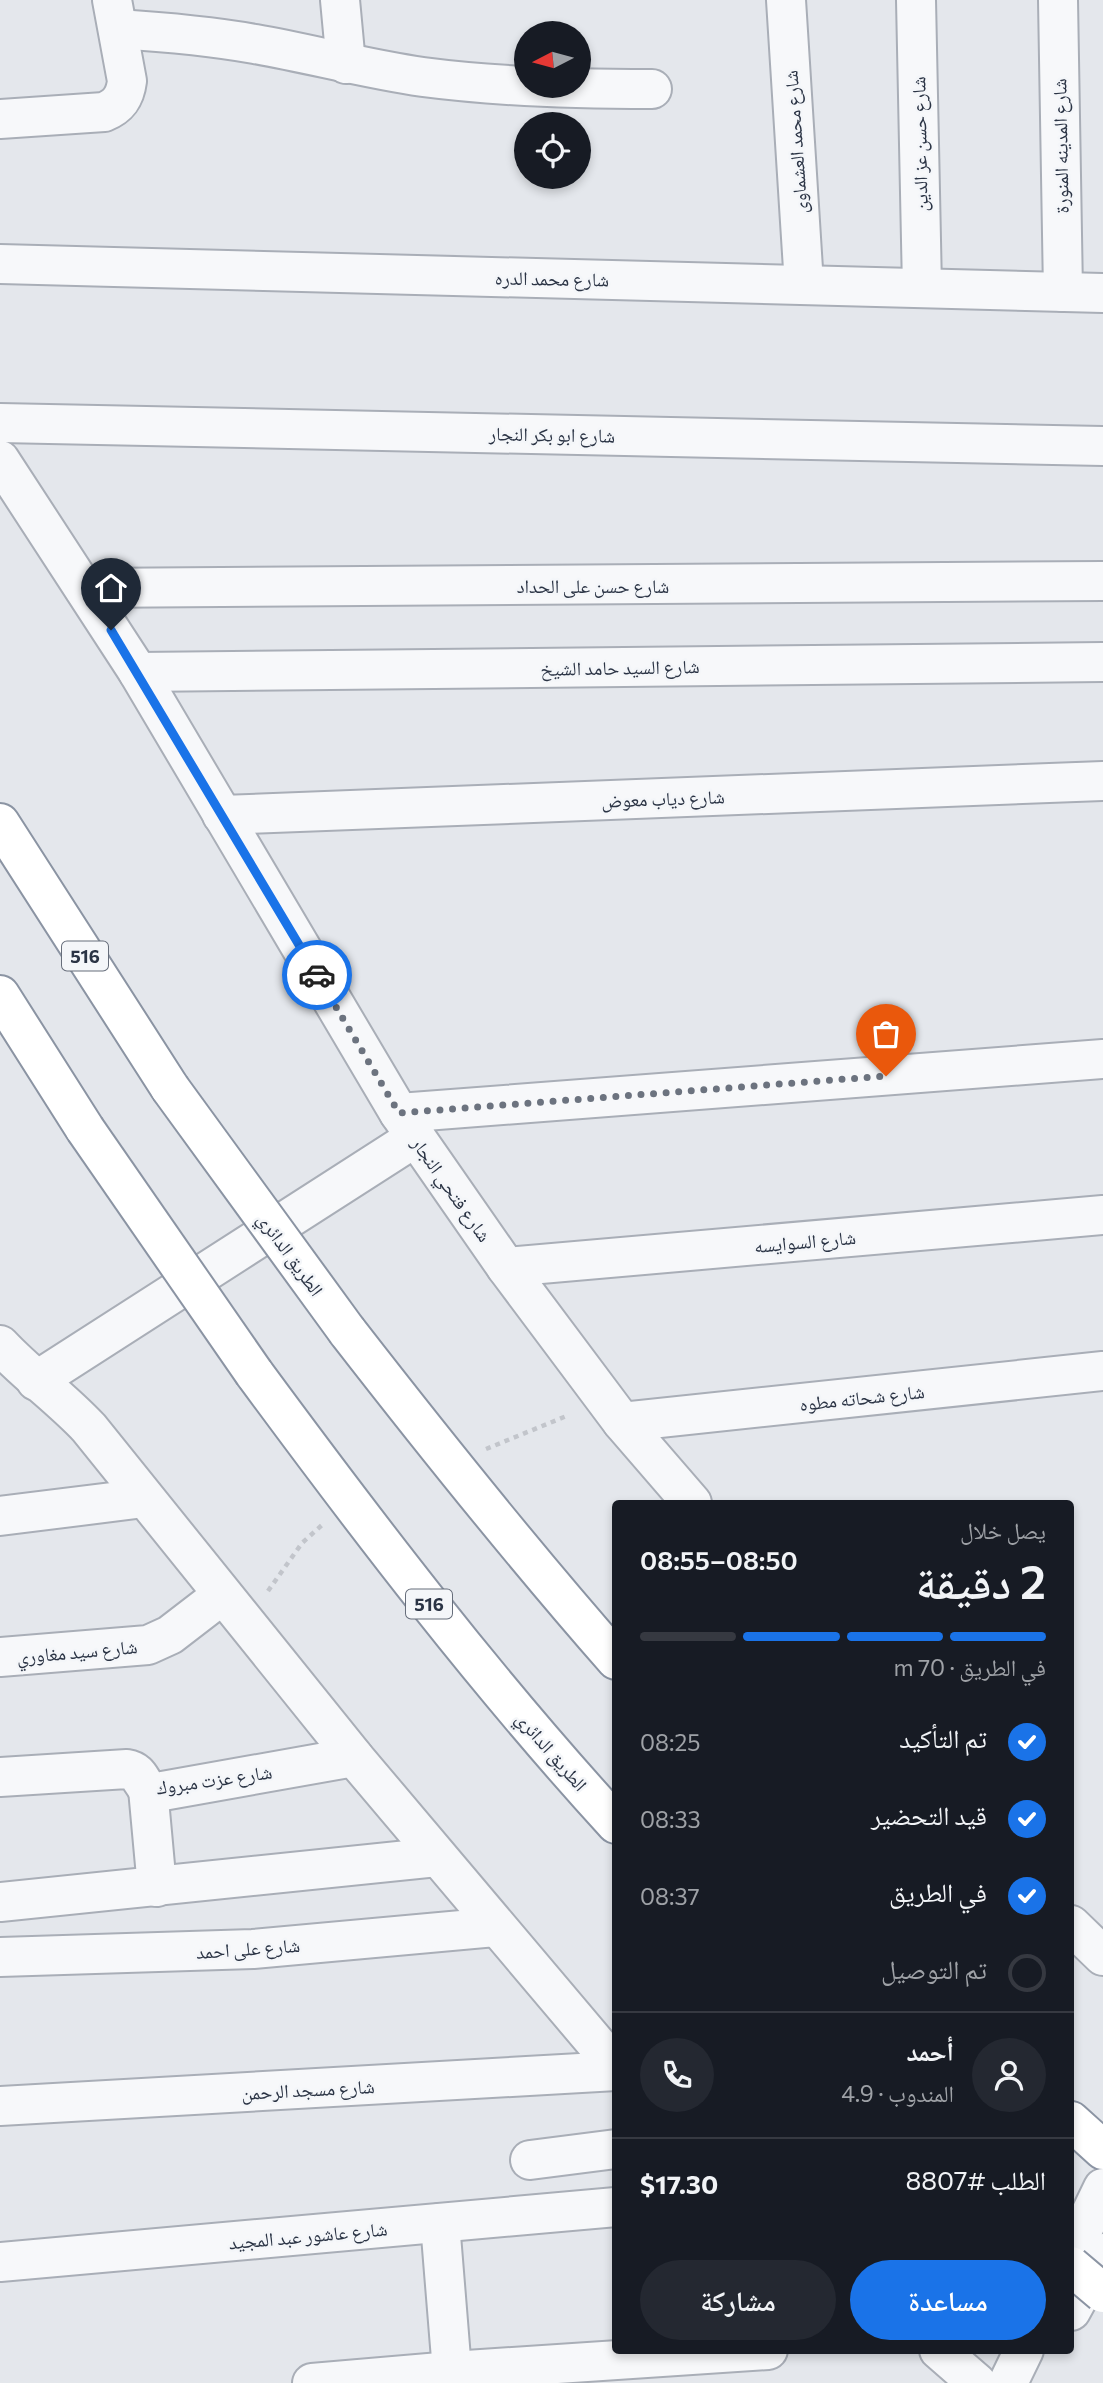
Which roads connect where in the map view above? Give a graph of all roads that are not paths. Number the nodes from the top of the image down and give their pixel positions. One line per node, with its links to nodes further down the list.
1 (340, 0): 6 (street)
2 (786, 0): 10 (street, شارع محمد العشماوى)
3 (916, 0): 11 (street, شارع حسن عز الدين)
4 (1058, 0): 12 (street, شارع المدينه المنورة)
5 (115, 14): 6 (street); 8 (street)
6 (346, 64): 7 (street)
7 (652, 89)
8 (0, 119)
9 (0, 264): 10 (street, شارع محمد الدره)
10 (804, 285): 11 (street, شارع محمد الدره)
11 (922, 288): 12 (street, شارع محمد الدره)
12 (1063, 292): 13 (street, شارع محمد الدره)
13 (1103, 293)
14 (0, 424): 15 (street, شارع ابو بكر النجار)
15 (1103, 446)
16 (0, 460): 18 (street, شارع فتحي النجار)
17 (1103, 581): 18 (street, شارع حسن على الحداد)
18 (84, 588): 20 (street, شارع فتحي النجار)
19 (1103, 662): 20 (street, شارع السيد حامد الشيخ)
20 (138, 672): 22 (street, شارع فتحي النجار)
21 (1103, 781): 22 (street, شارع دياب معوض)
22 (222, 816): 26 (street, شارع فتحي النجار)
23 (0, 823): 36 (highway, الطريق الدائري / 516, bridge)
24 (0, 995): 41 (highway, الطريق الدائري / 516, bridge)
25 (1103, 1059): 26 (street)
26 (407, 1125): 28 (street, شارع فتحي النجار); 29 (street)
27 (1103, 1216): 28 (street, شارع السوايسه)
28 (506, 1267): 31 (street, شارع فتحي النجار)
29 (14, 1368): 32 (street)
30 (1103, 1371): 31 (street, شارع شحاته مطوه)
31 (622, 1422): 33 (street, شارع فتحي النجار)
32 (144, 1498): 34 (street); 35 (street)
33 (689, 1500)
34 (0, 1516)
35 (222, 1595): 37 (street, شارع سيد مغاوري); 38 (street)
36 (612, 1655)
37 (0, 1657)
38 (354, 1757): 40 (street, شارع عزت مبروك); 42 (street)
39 (0, 1777): 40 (street, شارع عزت مبروك)
40 (148, 1789): 43 (street)
41 (612, 1819)
42 (437, 1857): 43 (street); 45 (street)
43 (157, 1887): 44 (street)
44 (0, 1902)
45 (495, 1927): 48 (street, شارع على احمد); 49 (street)
46 (1074, 1928): 47 (street)
47 (1103, 1955)
48 (0, 1957)
49 (612, 2064)
50 (612, 2069): 51 (street, شارع مسجد الرحمن)
51 (0, 2106)
52 (1074, 2124): 54 (highway)
53 (612, 2150): 55 (street)
54 (1103, 2150)
55 (530, 2160)
56 (1103, 2188): 59 (street)
57 (612, 2207): 58 (street, شارع عاشور عبد المجيد)
58 (440, 2223): 61 (street, شارع عاشور عبد المجيد); 69 (street)
59 (1074, 2248)
60 (1103, 2253): 64 (street)
61 (0, 2262)
62 (1074, 2269): 63 (highway, bridge)
63 (1103, 2293)
64 (1074, 2306)
65 (708, 2354): 69 (street)
66 (943, 2354): 71 (street)
67 (1022, 2354): 72 (street)
68 (1048, 2354): 73 (street)
69 (452, 2371): 70 (street)
70 (312, 2383)
71 (976, 2383)
72 (1007, 2383)
73 (1034, 2383)

